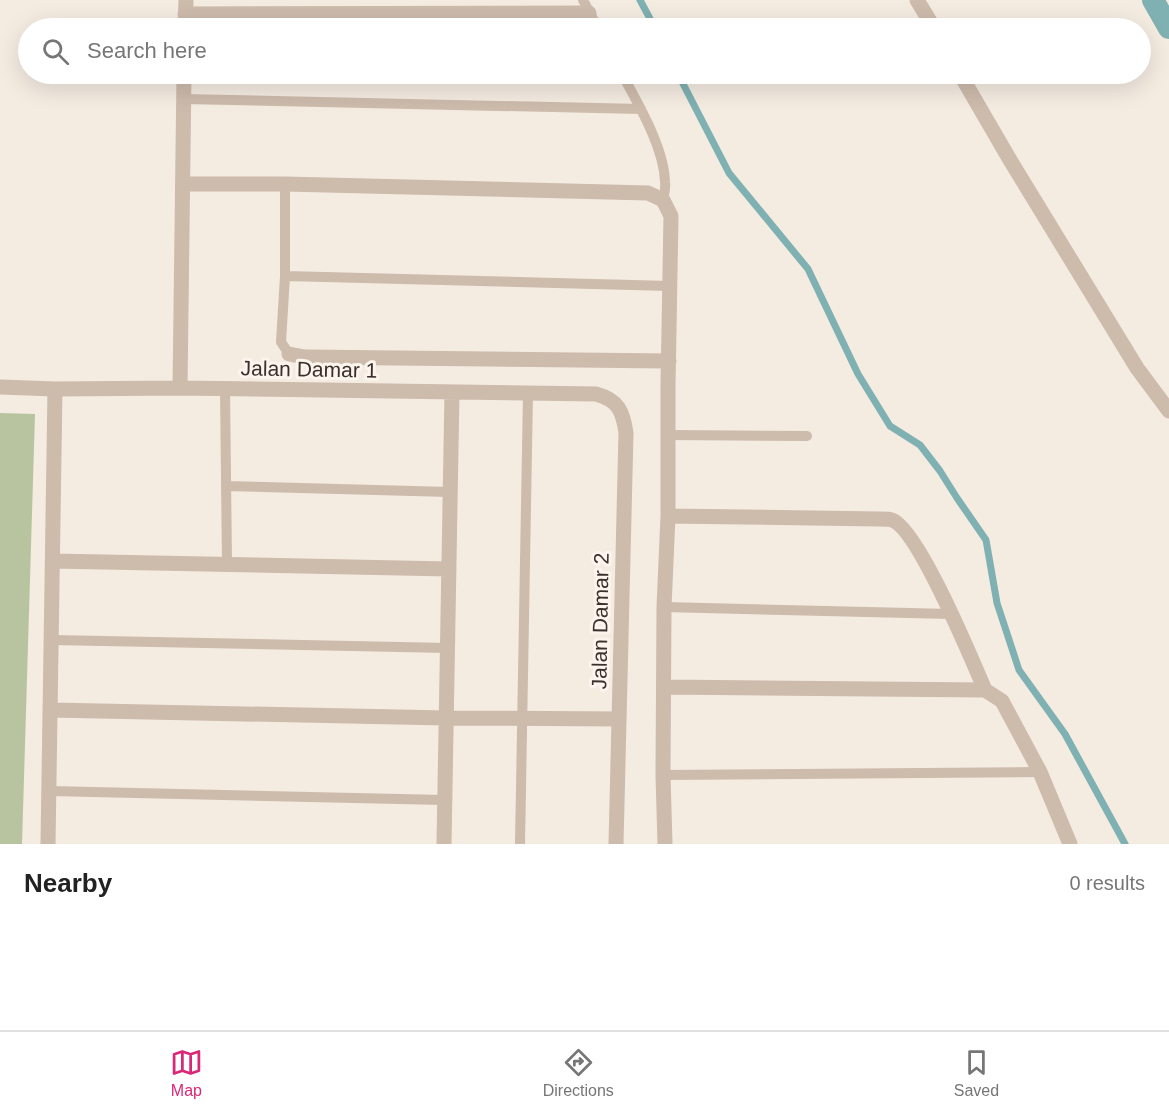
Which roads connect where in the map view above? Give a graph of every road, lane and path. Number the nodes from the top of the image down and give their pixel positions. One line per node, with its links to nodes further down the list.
1 (917, 0): 4 (street)
2 (586, 6): 3 (street)
3 (185, 14)
4 (928, 18)
5 (184, 84): 8 (street)
6 (627, 84): 9 (lane)
7 (966, 84): 24 (street)
8 (184, 99): 9 (lane); 10 (street)
9 (641, 109): 12 (lane)
10 (183, 184): 11 (street); 18 (street)
11 (285, 184): 12 (street); 13 (lane)
12 (663, 200): 14 (street)
13 (285, 276): 14 (lane); 15 (lane)
14 (670, 286): 16 (street)
15 (289, 354): 16 (street)
16 (669, 361): 25 (street)
17 (0, 387): 19 (street, Jalan Damar 1)
18 (180, 388): 19 (street, Jalan Damar 1); 20 (street, Jalan Damar 1)
19 (56, 389): 30 (street)
20 (225, 389): 21 (street, Jalan Damar 1); 27 (lane)
21 (452, 392): 22 (street, Jalan Damar 1); 28 (street)
22 (528, 393): 23 (street, Jalan Damar 1); 41 (lane)
23 (615, 402): 42 (street, Jalan Damar 2)
24 (1169, 411)
25 (668, 435): 26 (lane); 29 (street)
26 (807, 436)
27 (226, 486): 28 (lane); 31 (lane)
28 (450, 492): 32 (street)
29 (668, 516): 33 (street); 34 (street)
30 (53, 561): 31 (street); 35 (street)
31 (227, 564): 32 (street)
32 (449, 569): 36 (street)
33 (664, 608): 34 (lane); 37 (street)
34 (951, 614): 38 (street)
35 (52, 640): 36 (lane); 39 (street)
36 (448, 648): 40 (street)
37 (664, 687): 38 (street); 44 (street)
38 (985, 690): 43 (street)
39 (51, 710): 40 (street); 45 (street)
40 (446, 718): 41 (street); 46 (street)
41 (522, 718): 42 (street); 49 (lane)
42 (619, 719): 50 (street, Jalan Damar 2)
43 (1040, 772): 44 (lane); 52 (street)
44 (663, 775): 51 (street)
45 (49, 791): 46 (lane); 47 (street)
46 (444, 800): 48 (street)
47 (48, 844)
48 (444, 844)
49 (520, 844)
50 (616, 844)
51 (665, 844)
52 (1070, 844)

